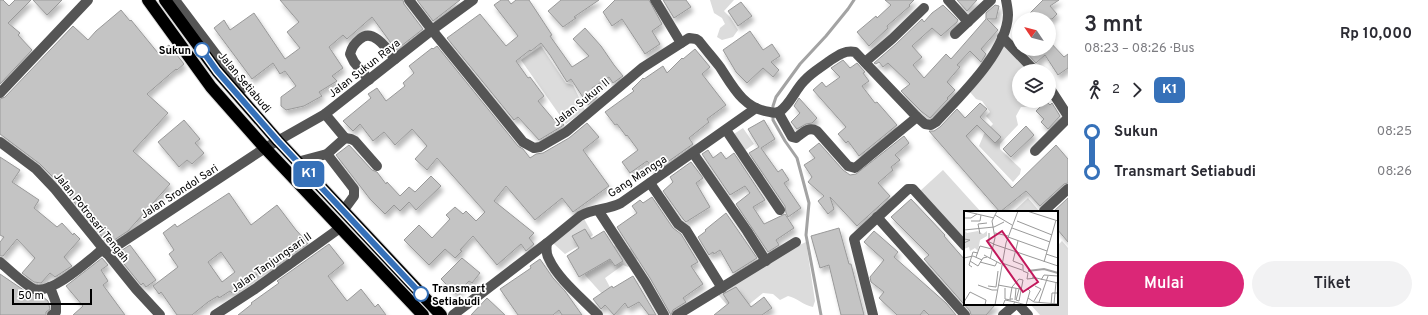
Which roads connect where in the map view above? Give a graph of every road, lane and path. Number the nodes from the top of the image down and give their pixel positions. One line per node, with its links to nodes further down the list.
1 (88, 0): 22 (street)
2 (148, 0): 32 (highway)
3 (165, 0): 30 (highway, Jalan Setiabudi)
4 (409, 0): 13 (street)
5 (473, 0): 13 (street, Jalan Sukun Raya)
6 (654, 0): 16 (street)
7 (948, 0): 12 (street)
8 (991, 0): 12 (street)
9 (1006, 0): 15 (street)
10 (179, 2): 21 (street)
11 (924, 8): 18 (street)
12 (968, 22): 14 (street)
13 (432, 30): 16 (street, Jalan Sukun II); 17 (street, Jalan Sukun Raya)
14 (955, 34)
15 (1002, 37): 19 (street); 26 (street)
16 (681, 43): 24 (street, Jalan Sukun II)
17 (395, 59): 20 (street, Jalan Sukun Raya); 20 (street)
18 (865, 62): 24 (street, Gang Mangga); 26 (street)
19 (1028, 64)
20 (368, 80): 25 (street, Jalan Sukun Raya)
21 (242, 89)
22 (0, 93)
23 (1056, 98): 27 (street)
24 (769, 111): 26 (street); 28 (street, Gang Mangga)
25 (325, 114): 29 (street); 30 (street, Jalan Sukun Raya)
26 (917, 117)
27 (1068, 117): 33 (street)
28 (726, 130): 34 (street, Gang Mangga); 41 (street)
29 (345, 138): 35 (street); 37 (street)
30 (278, 141): 32 (street, Jalan Sukun Raya); 36 (highway, Jalan Setiabudi)
31 (0, 142): 49 (street, Jalan Potrosari Tengah)
32 (265, 148): 45 (highway); 49 (street, Jalan Srondol Sari)
33 (1035, 151)
34 (693, 153): 38 (street, Gang Mangga); 50 (street)
35 (327, 154): 36 (street); 42 (street)
36 (297, 162): 42 (highway, Jalan Setiabudi)
37 (377, 166)
38 (650, 183): 40 (street, Gang Mangga); 53 (street)
39 (1068, 189): 43 (street)
40 (598, 210): 47 (street, Gang Mangga); 63 (street)
41 (780, 210)
42 (343, 211): 60 (highway, Jalan Setiabudi)
43 (1044, 211)
44 (877, 217): 48 (street); 65 (street); 66 (street)
45 (340, 228): 58 (street, Jalan Tanjungsari II); 59 (highway)
46 (796, 242): 50 (street)
47 (547, 243): 61 (street, Gang Mangga); 62 (street)
48 (964, 245)
49 (104, 251): 52 (street, Jalan Srondol Sari); 57 (street, Jalan Potrosari Tengah)
50 (766, 261): 53 (street)
51 (0, 262): 52 (street)
52 (50, 287): 56 (street)
53 (722, 288): 64 (street)
54 (1016, 305): 67 (street)
55 (1018, 305): 68 (street)
56 (52, 315)
57 (160, 315)
58 (215, 315)
59 (423, 315)
60 (441, 315)
61 (453, 315)
62 (598, 315)
63 (664, 315)
64 (677, 315)
65 (873, 315)
66 (965, 315)
67 (1003, 315)
68 (1028, 315)

